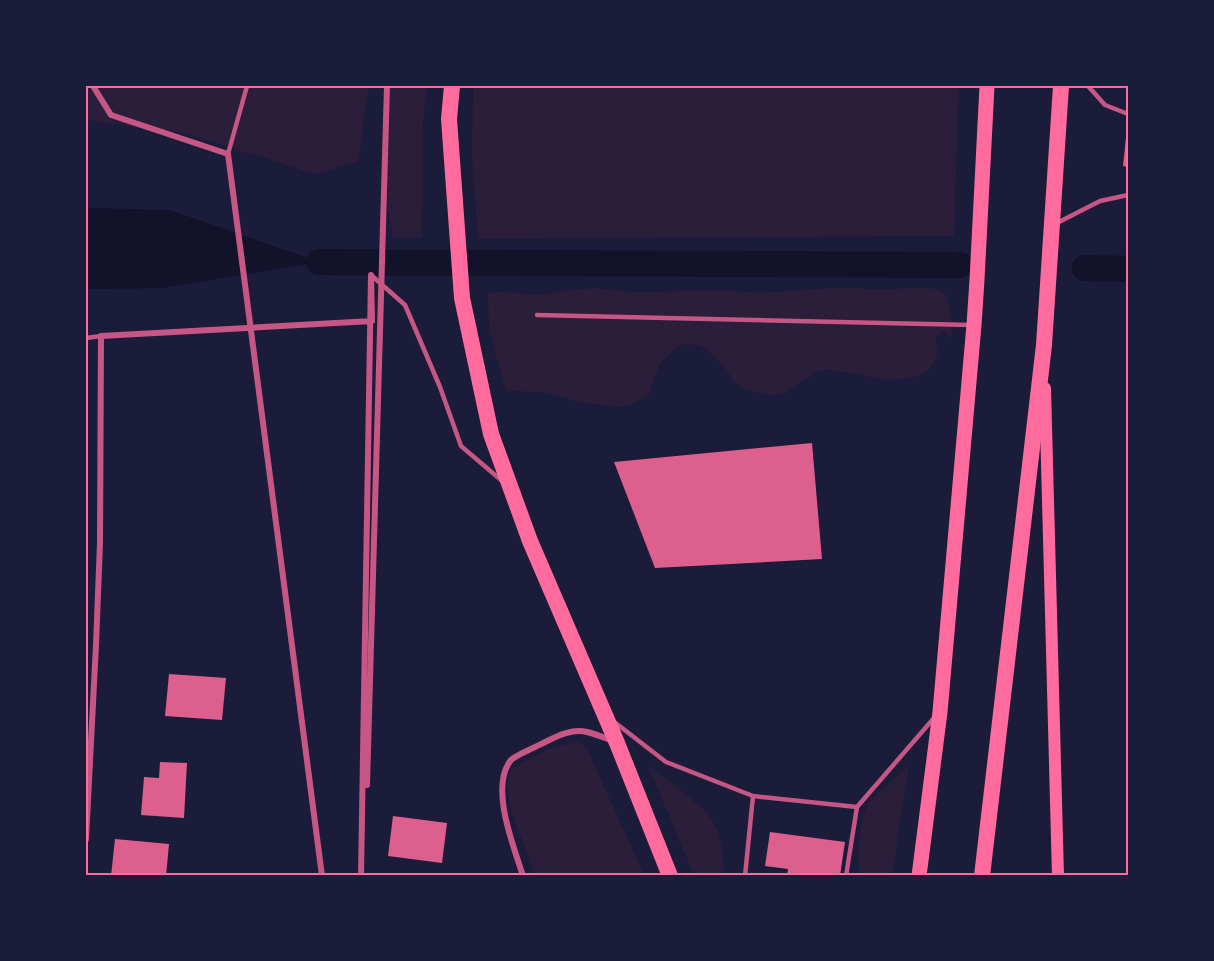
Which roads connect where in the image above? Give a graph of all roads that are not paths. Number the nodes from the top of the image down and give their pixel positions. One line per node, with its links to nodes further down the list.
1 (93, 86): 9 (street)
2 (247, 86): 9 (lane)
3 (387, 86): 26 (street)
4 (452, 86): 18 (highway)
5 (987, 86): 14 (main road)
6 (1060, 86): 11 (highway)
7 (1088, 86): 8 (lane)
8 (1128, 114)
9 (228, 154): 25 (street)
10 (1128, 195): 11 (lane)
11 (1052, 223): 17 (highway)
12 (371, 275): 15 (street); 18 (lane); 26 (street)
13 (537, 315): 14 (lane)
14 (974, 325): 19 (main road)
15 (101, 336): 16 (lane); 24 (street)
16 (86, 338)
17 (1044, 345): 32 (highway); 33 (main road)
18 (510, 487): 20 (highway)
19 (940, 712): 23 (lane); 31 (main road)
20 (604, 713): 21 (highway); 22 (lane)
21 (617, 743): 27 (street); 28 (highway)
22 (753, 796): 23 (lane); 29 (lane)
23 (857, 807): 30 (lane)
24 (86, 839)
25 (322, 876)
26 (363, 876)
27 (523, 876)
28 (670, 876)
29 (745, 876)
30 (846, 876)
31 (919, 876)
32 (982, 876)
33 (1058, 876)

